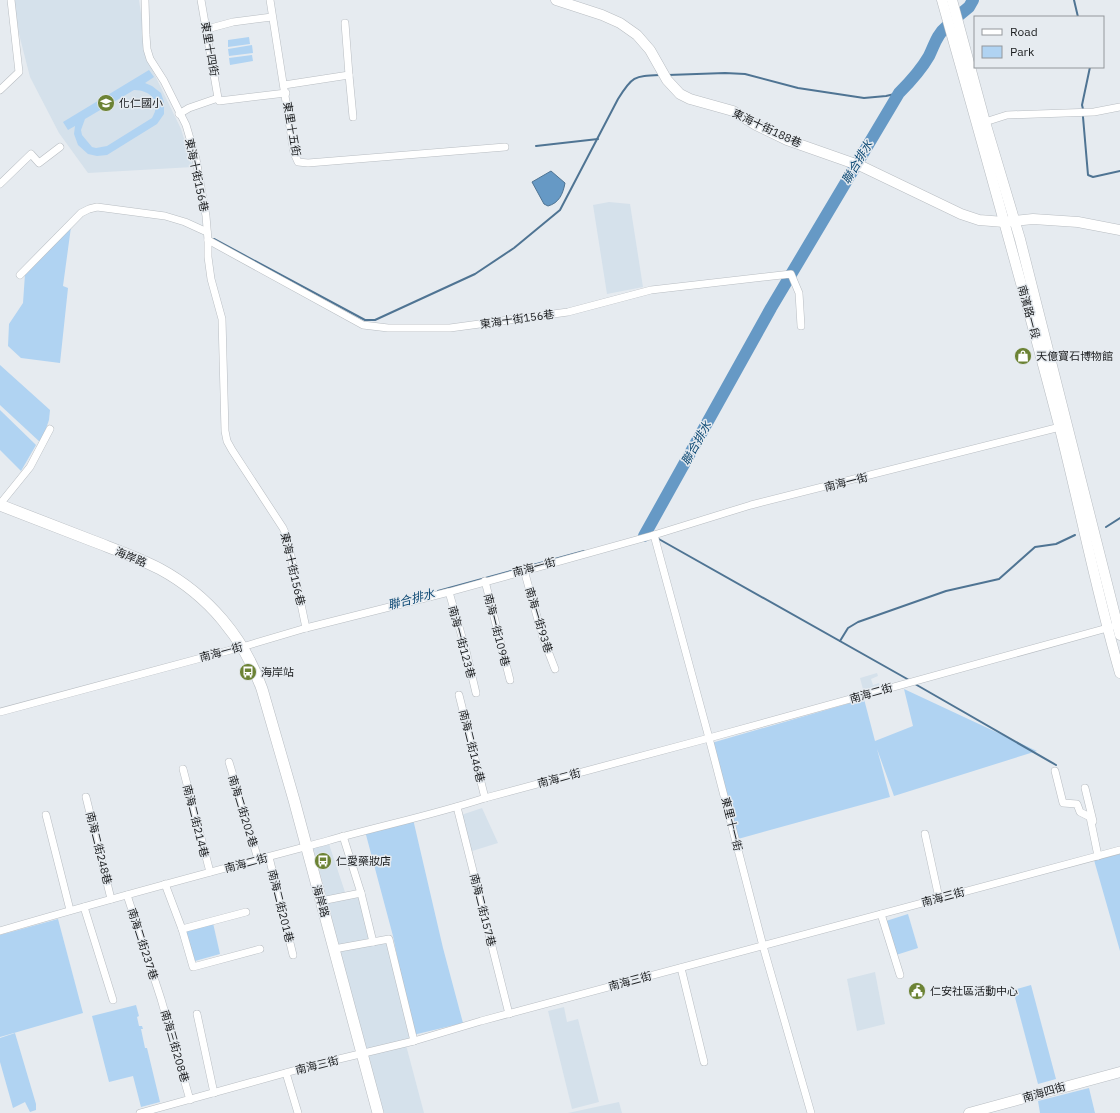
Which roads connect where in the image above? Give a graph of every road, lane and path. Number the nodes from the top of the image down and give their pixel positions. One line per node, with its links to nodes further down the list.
1 (11, 0): 13 (street)
2 (145, 0): 17 (street, 東海十街156巷)
3 (201, 0): 10 (street, 東里十四街)
4 (270, 0): 8 (street, 東里十五街)
5 (556, 0): 23 (main road, 東海十街188巷)
6 (942, 0): 23 (main road, 南濱路一段)
7 (952, 0): 19 (main road, 南濱路一段)
8 (272, 16): 10 (street); 12 (street, 東里十五街)
9 (345, 24): 11 (street)
10 (207, 29): 15 (street, 東里十四街)
11 (349, 75): 12 (street); 18 (street)
12 (284, 85): 14 (street, 東里十五街)
13 (0, 90)
14 (286, 93): 15 (street); 21 (street, 東里十五街)
15 (218, 98): 17 (street)
16 (1120, 108): 19 (street)
17 (179, 114): 25 (street, 東海十街156巷)
18 (353, 117)
19 (985, 122): 23 (main road, 南濱路一段)
20 (60, 147): 22 (street)
21 (505, 147)
22 (0, 184)
23 (1009, 221): 24 (main road, 東海十街188巷); 29 (main road, 南濱路一段)
24 (1120, 230)
25 (207, 232): 26 (street, 東海十街156巷); 27 (street)
26 (208, 240): 28 (street, 東海十街156巷); 36 (street, 東海十街156巷)
27 (20, 275)
28 (801, 326)
29 (1063, 426): 32 (street, 南海一街); 37 (main road, 南濱路一段); 38 (main road, 南濱路一段)
30 (50, 429): 31 (street)
31 (0, 504): 39 (main road, 海岸路)
32 (654, 535): 33 (street, 南海一街); 46 (street, 東里十一街)
33 (524, 570): 34 (street, 南海一街); 40 (street, 南海一街93巷)
34 (485, 581): 35 (street, 南海一街); 42 (street, 南海一街109巷)
35 (448, 592): 36 (street, 南海一街); 43 (street, 南海一街123巷)
36 (306, 628): 39 (street, 南海一街)
37 (1107, 628): 38 (street, 南海二街); 41 (main road, 南濱路一段); 46 (street, 南海二街)
38 (1119, 630)
39 (240, 645): 45 (street, 南海一街); 57 (main road, 海岸路)
40 (555, 669)
41 (1120, 673)
42 (510, 680)
43 (476, 694)
44 (459, 695): 52 (street, 南海二街146巷)
45 (0, 712)
46 (709, 738): 52 (street, 南海二街); 76 (street, 東里十一街)
47 (229, 762): 61 (street, 南海二街202巷)
48 (183, 769): 62 (street, 南海二街214巷)
49 (1055, 771): 59 (street)
50 (1085, 788): 59 (street)
51 (86, 797): 67 (street, 南海二街248巷)
52 (485, 798): 53 (street, 南海二街)
53 (457, 807): 56 (street, 南海二街); 85 (street, 南海二街157巷)
54 (46, 815): 70 (street)
55 (925, 834): 66 (street)
56 (343, 836): 57 (street, 南海二街); 64 (street)
57 (306, 846): 60 (street, 南海二街); 68 (main road, 海岸路)
58 (1120, 850): 59 (street, 南海三街)
59 (1100, 855): 66 (street, 南海三街)
60 (269, 857): 61 (street, 南海二街); 79 (street, 南海二街201巷)
61 (258, 859): 62 (street, 南海二街)
62 (210, 872): 63 (street, 南海二街)
63 (165, 884): 65 (street, 南海二街); 73 (street)
64 (361, 893): 68 (street); 75 (street)
65 (127, 895): 67 (street, 南海二街); 82 (street, 南海二街237巷)
66 (939, 898): 72 (street, 南海三街)
67 (111, 899): 69 (street, 南海二街)
68 (321, 901): 78 (main road, 海岸路)
69 (84, 906): 70 (street, 南海二街); 83 (street)
70 (70, 910): 74 (street, 南海二街)
71 (246, 912): 73 (street)
72 (882, 914): 76 (street, 南海三街); 81 (street)
73 (182, 928): 77 (street)
74 (0, 931)
75 (373, 942): 78 (street); 86 (street)
76 (763, 946): 80 (street, 南海三街); 96 (street, 東里十一街)
77 (260, 949)
78 (334, 949): 87 (main road, 海岸路)
79 (293, 955)
80 (681, 968): 85 (street, 南海三街); 88 (street)
81 (900, 974)
82 (158, 993): 92 (street, 南海三街208巷)
83 (113, 1000)
84 (197, 1014): 91 (street)
85 (509, 1014): 86 (street, 南海三街)
86 (414, 1041): 87 (street, 南海三街)
87 (362, 1053): 90 (street, 南海三街); 95 (main road, 海岸路)
88 (704, 1062)
89 (1120, 1072): 97 (main road, 南海四街)
90 (286, 1073): 91 (street, 南海三街); 94 (street)
91 (214, 1093): 92 (street, 南海三街)
92 (190, 1100): 93 (street, 南海三街)
93 (140, 1113)
94 (298, 1113)
95 (378, 1113)
96 (811, 1113)
97 (968, 1113)

